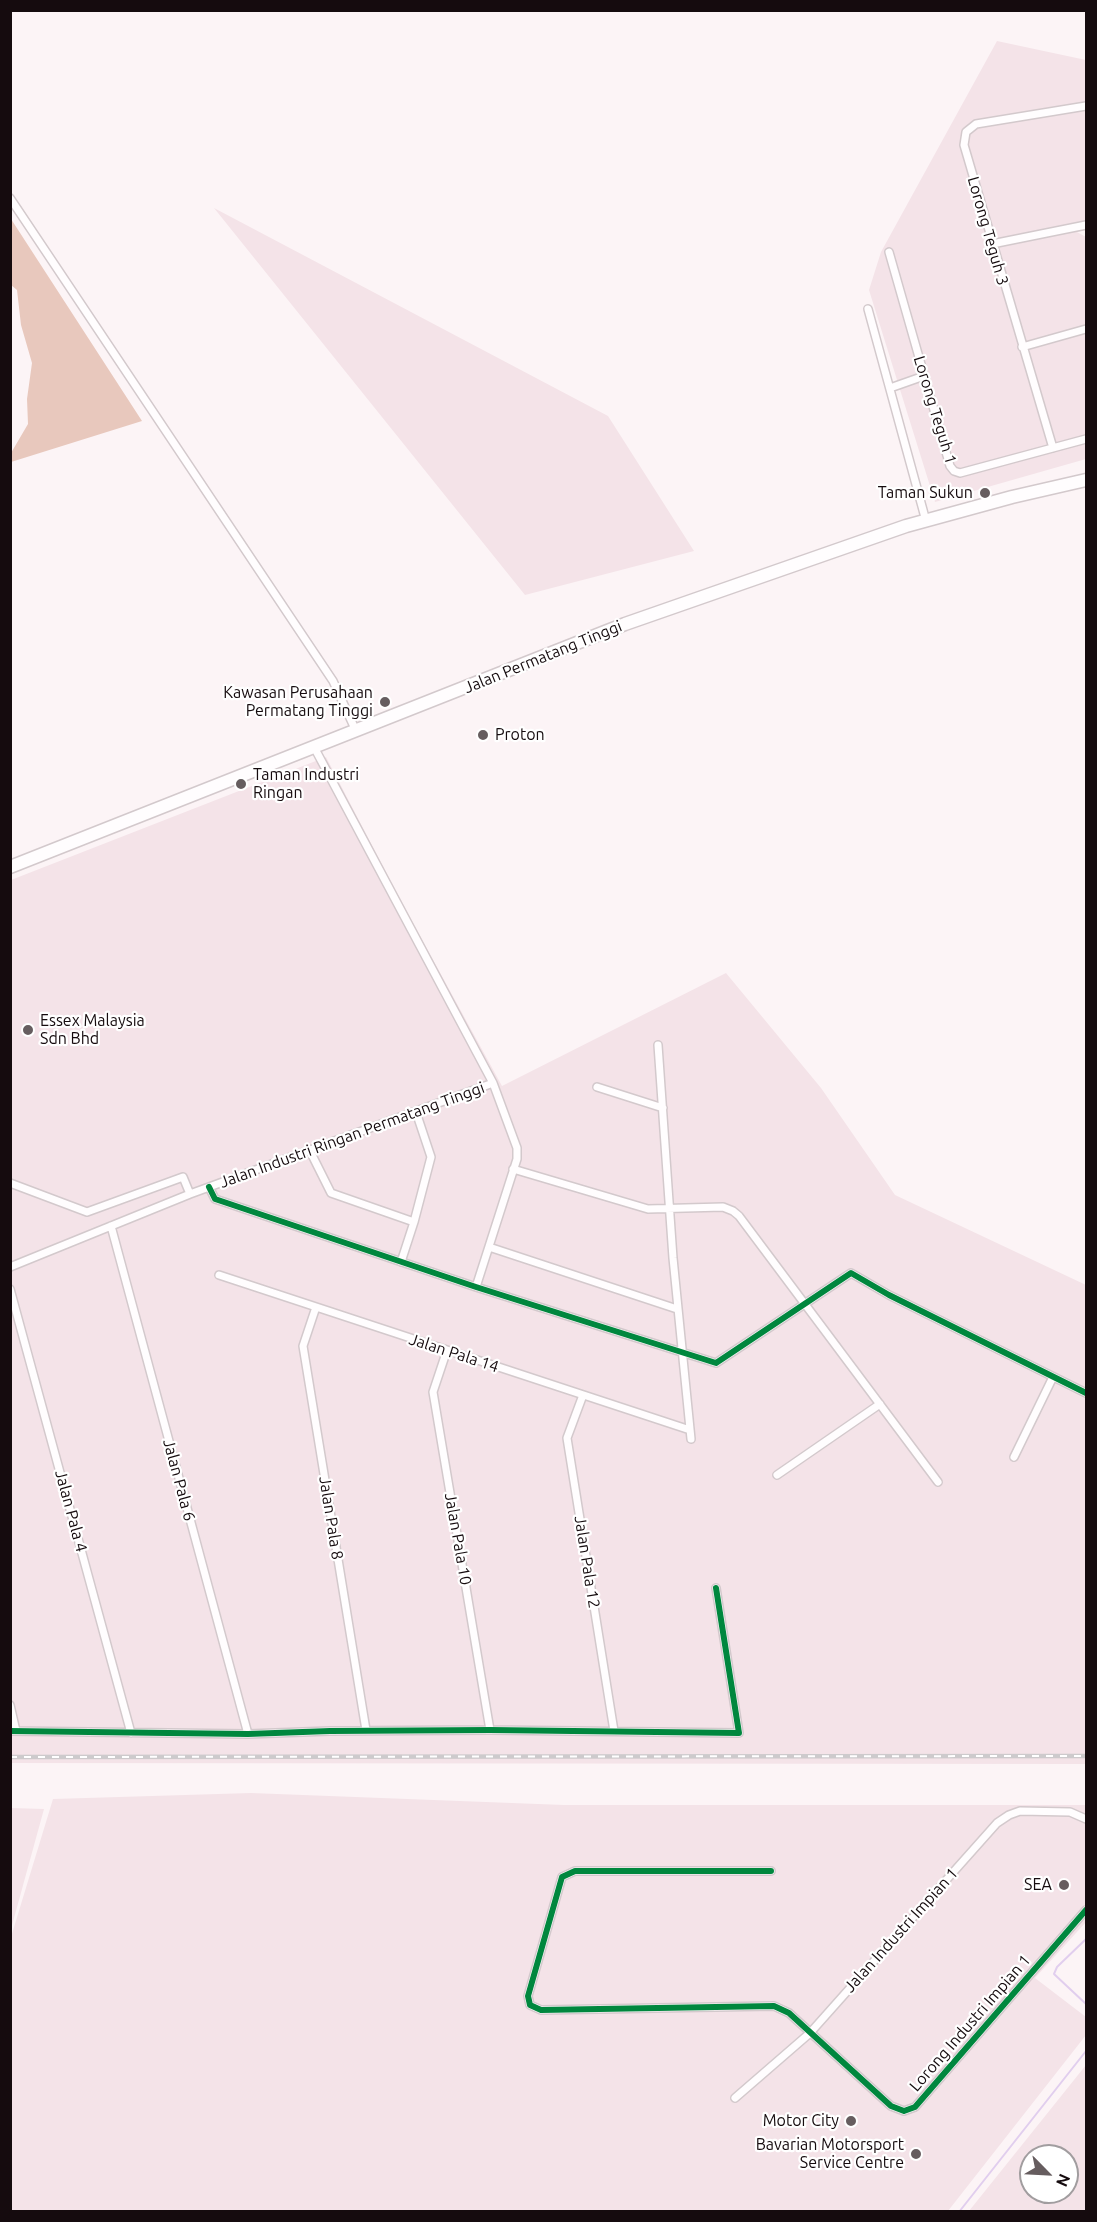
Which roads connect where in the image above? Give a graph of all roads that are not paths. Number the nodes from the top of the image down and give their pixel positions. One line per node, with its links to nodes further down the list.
1 (1086, 106): 4 (street, Lorong Teguh 3)
2 (10, 198): 15 (street)
3 (1086, 225): 4 (street)
4 (992, 244): 8 (street, Lorong Teguh 3)
5 (889, 252): 9 (street, Lorong Teguh 1)
6 (868, 309): 10 (street)
7 (1086, 329): 8 (street)
8 (1022, 347): 12 (street, Lorong Teguh 3)
9 (924, 376): 10 (street); 12 (street, Lorong Teguh 1)
10 (890, 388): 14 (street)
11 (1086, 439): 12 (street, Lorong Teguh 1)
12 (1053, 448)
13 (1086, 480): 14 (highway, Jalan Permatang Tinggi)
14 (926, 520): 15 (highway, Jalan Permatang Tinggi)
15 (356, 731): 16 (highway, Jalan Permatang Tinggi)
16 (314, 747): 17 (highway, Jalan Permatang Tinggi); 19 (street)
17 (10, 867)
18 (658, 1045): 21 (street)
19 (493, 1083): 22 (street, Jalan Industri Ringan Permatang Tinggi); 24 (street)
20 (597, 1087): 21 (street)
21 (663, 1108): 28 (street)
22 (416, 1112): 23 (street, Jalan Industri Ringan Permatang Tinggi); 29 (street)
23 (310, 1151): 26 (street, Jalan Industri Ringan Permatang Tinggi); 29 (street)
24 (513, 1169): 28 (street); 31 (street)
25 (10, 1183): 27 (street)
26 (208, 1188): 27 (street, Jalan Industri Ringan Permatang Tinggi); 32 (street)
27 (190, 1194): 30 (street, Jalan Industri Ringan Permatang Tinggi)
28 (669, 1209): 37 (street); 39 (street)
29 (414, 1222): 32 (street)
30 (111, 1226): 33 (street, Jalan Industri Ringan Permatang Tinggi); 58 (street, Jalan Pala 6)
31 (489, 1247): 35 (street); 39 (street)
32 (401, 1262): 35 (street)
33 (10, 1267)
34 (219, 1275): 38 (street, Jalan Pala 14)
35 (476, 1287): 41 (street)
36 (10, 1289): 57 (street, Jalan Pala 4)
37 (806, 1304): 41 (street); 42 (street); 45 (street)
38 (316, 1307): 40 (street, Jalan Pala 14); 55 (street, Jalan Pala 8)
39 (677, 1309): 41 (street)
40 (447, 1350): 44 (street, Jalan Pala 14); 53 (street, Jalan Pala 10)
41 (682, 1353): 46 (street)
42 (1053, 1377): 43 (street); 48 (street)
43 (1086, 1393)
44 (583, 1395): 46 (street, Jalan Pala 14); 56 (street, Jalan Pala 12)
45 (880, 1404): 49 (street); 50 (street)
46 (690, 1430): 47 (street)
47 (691, 1439)
48 (1014, 1457)
49 (777, 1476)
50 (938, 1482)
51 (716, 1588): 56 (street)
52 (10, 1705): 54 (street)
53 (490, 1730): 55 (street); 56 (street)
54 (14, 1731): 57 (street)
55 (366, 1731): 58 (street)
56 (614, 1731)
57 (131, 1733): 58 (street)
58 (248, 1734)
59 (1086, 1819): 62 (street, Jalan Industri Impian 1)
60 (771, 1871): 62 (street)
61 (1086, 1910): 62 (street, Lorong Industri Impian 1)
62 (810, 2033): 63 (street, Jalan Industri Impian 1)
63 (735, 2098)

